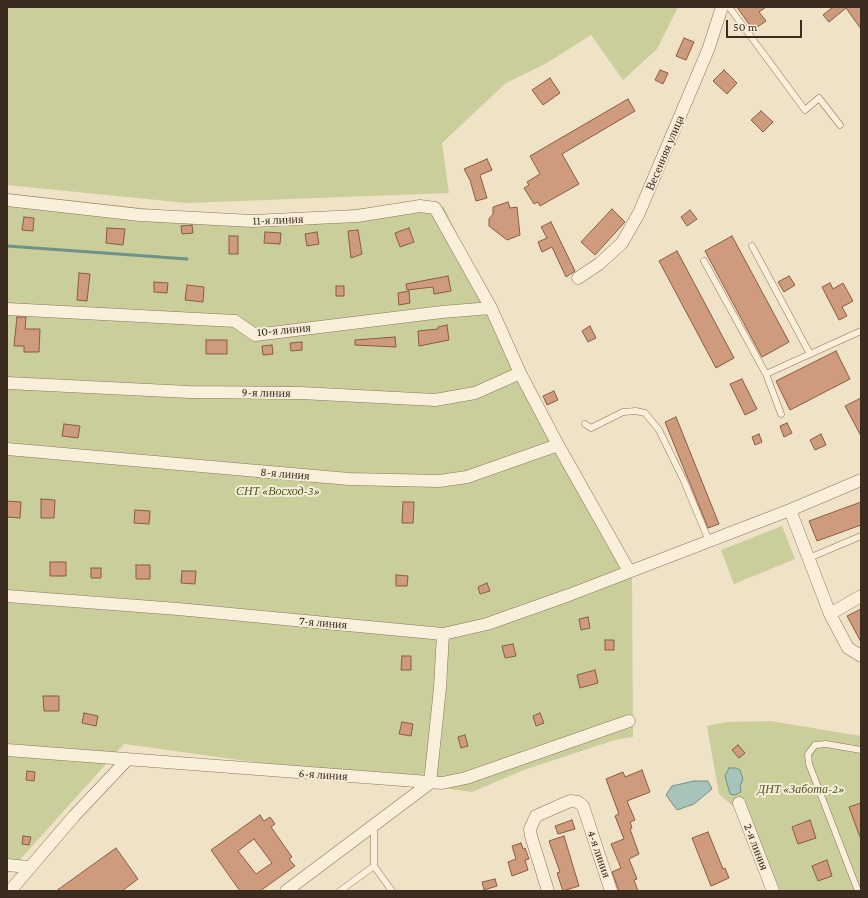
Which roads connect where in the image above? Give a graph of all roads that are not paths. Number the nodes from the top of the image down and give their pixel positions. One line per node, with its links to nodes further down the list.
1 (722, 7): 7 (street, Весенняя улица)
2 (729, 7): 3 (lane)
3 (840, 125)
4 (7, 200): 8 (street, 11-я линия)
5 (752, 246): 11 (lane)
6 (704, 261): 13 (lane)
7 (578, 278)
8 (491, 308): 9 (street, 10-я линия); 12 (street)
9 (7, 309)
10 (861, 331): 11 (lane)
11 (810, 354): 13 (lane)
12 (520, 373): 14 (street, 9-я линия); 17 (street)
13 (766, 374): 15 (lane)
14 (7, 383)
15 (781, 414)
16 (585, 424): 22 (lane)
17 (558, 445): 18 (street, 8-я линия); 24 (street)
18 (7, 449)
19 (861, 480): 20 (street, 7-я линия)
20 (790, 510): 22 (street, 7-я линия); 23 (street)
21 (861, 536): 23 (lane)
22 (709, 541): 24 (street, 7-я линия)
23 (809, 558): 27 (street)
24 (629, 571): 28 (street, 7-я линия)
25 (7, 596): 28 (street, 7-я линия)
26 (861, 596): 27 (street)
27 (830, 614): 29 (street)
28 (443, 634): 34 (street)
29 (861, 656)
30 (629, 721): 34 (street, 6-я линия)
31 (7, 750): 33 (street, 6-я линия)
32 (861, 750): 47 (lane)
33 (126, 761): 34 (street, 6-я линия); 39 (street)
34 (430, 782): 36 (street)
35 (739, 803): 46 (street, 2-я линия)
36 (374, 826): 38 (lane); 41 (street)
37 (7, 866): 39 (street)
38 (374, 866): 42 (lane); 43 (lane)
39 (29, 867): 40 (street)
40 (10, 891)
41 (286, 891)
42 (340, 891)
43 (392, 891)
44 (548, 891): 45 (street, 4-я линия)
45 (612, 891)
46 (773, 891)
47 (858, 891)

